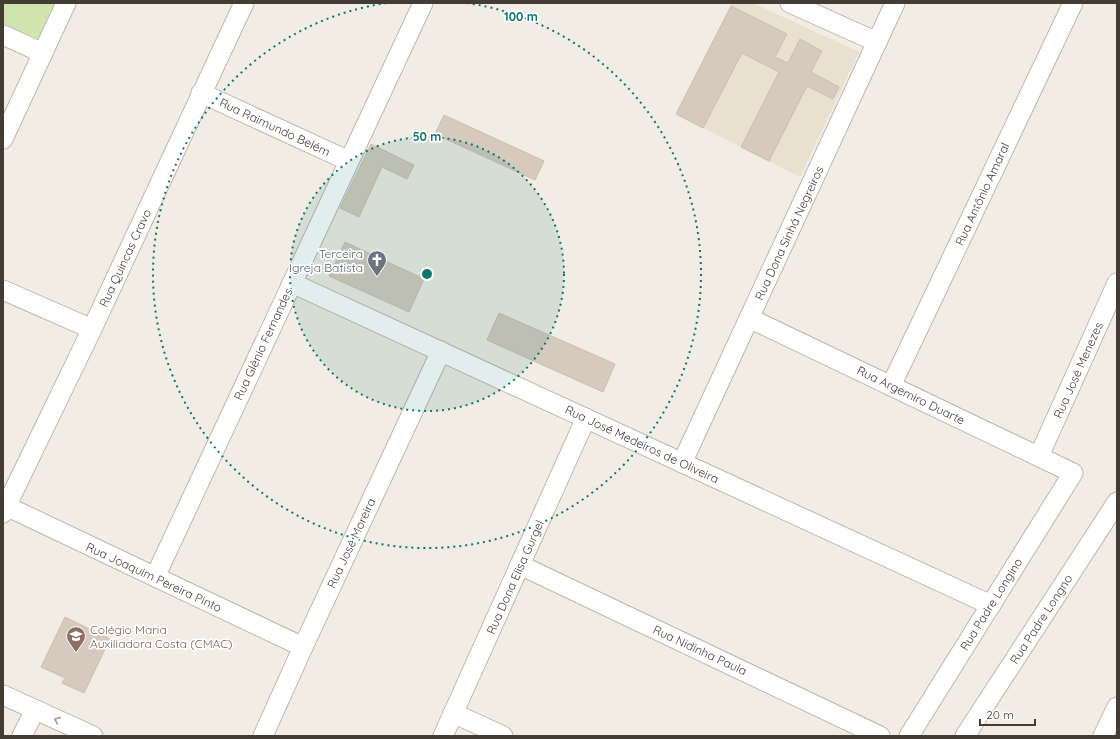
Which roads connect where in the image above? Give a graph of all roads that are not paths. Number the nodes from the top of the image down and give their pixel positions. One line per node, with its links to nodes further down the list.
1 (66, 3): 9 (street)
2 (244, 3): 10 (street, Rua Quincas Cravo)
3 (423, 3): 12 (street, Rua Glênio Fernandes)
4 (790, 3): 8 (street)
5 (895, 3): 8 (street, Rua Dona Sinhá Negreiros)
6 (1072, 3): 19 (street, Rua Antônio Amaral)
7 (3, 35): 9 (street)
8 (877, 42): 16 (street, Rua Dona Sinhá Negreiros)
9 (43, 53): 11 (street)
10 (202, 93): 12 (street, Rua Raimundo Belém); 17 (street, Rua Quincas Cravo)
11 (3, 139)
12 (349, 161): 13 (street, Rua Glênio Fernandes)
13 (292, 283): 18 (street, Rua José Medeiros de Oliveira); 27 (street, Rua Glênio Fernandes)
14 (1117, 284): 21 (street, Rua José Menezes)
15 (3, 290): 17 (street)
16 (750, 318): 19 (street, Rua Argemiro Duarte); 22 (street, Rua Dona Sinhá Negreiros)
17 (92, 329): 24 (street, Rua Quincas Cravo)
18 (441, 352): 20 (street, Rua José Medeiros de Oliveira); 29 (street, Rua José Moreira)
19 (891, 386): 21 (street, Rua Argemiro Duarte)
20 (586, 418): 22 (street, Rua José Medeiros de Oliveira); 26 (street, Rua Dona Elisa Gurgel)
21 (1038, 456): 23 (street, Rua Argemiro Duarte)
22 (682, 463): 28 (street, Rua José Medeiros de Oliveira)
23 (1072, 473): 28 (street, Rua Padre Longino)
24 (5, 509): 27 (street, Rua Joaquim Pereira Pinto)
25 (1115, 510): 41 (street, Rua Padre Longno)
26 (520, 565): 33 (street, Rua Dona Elisa Gurgel); 39 (street, Rua Nidinha Paula)
27 (155, 577): 29 (street, Rua Joaquim Pereira Pinto)
28 (991, 605): 40 (street, Rua Padre Longino)
29 (303, 647): 36 (street, Rua José Moreira)
30 (3, 696): 32 (street)
31 (1117, 707): 42 (street)
32 (35, 710): 34 (street); 35 (street, one-way to 32)
33 (453, 713): 37 (street, Rua Dona Elisa Gurgel); 38 (street)
34 (22, 736)
35 (93, 736)
36 (263, 736)
37 (443, 736)
38 (503, 736)
39 (880, 736)
40 (909, 736)
41 (965, 736)
42 (1103, 736)

